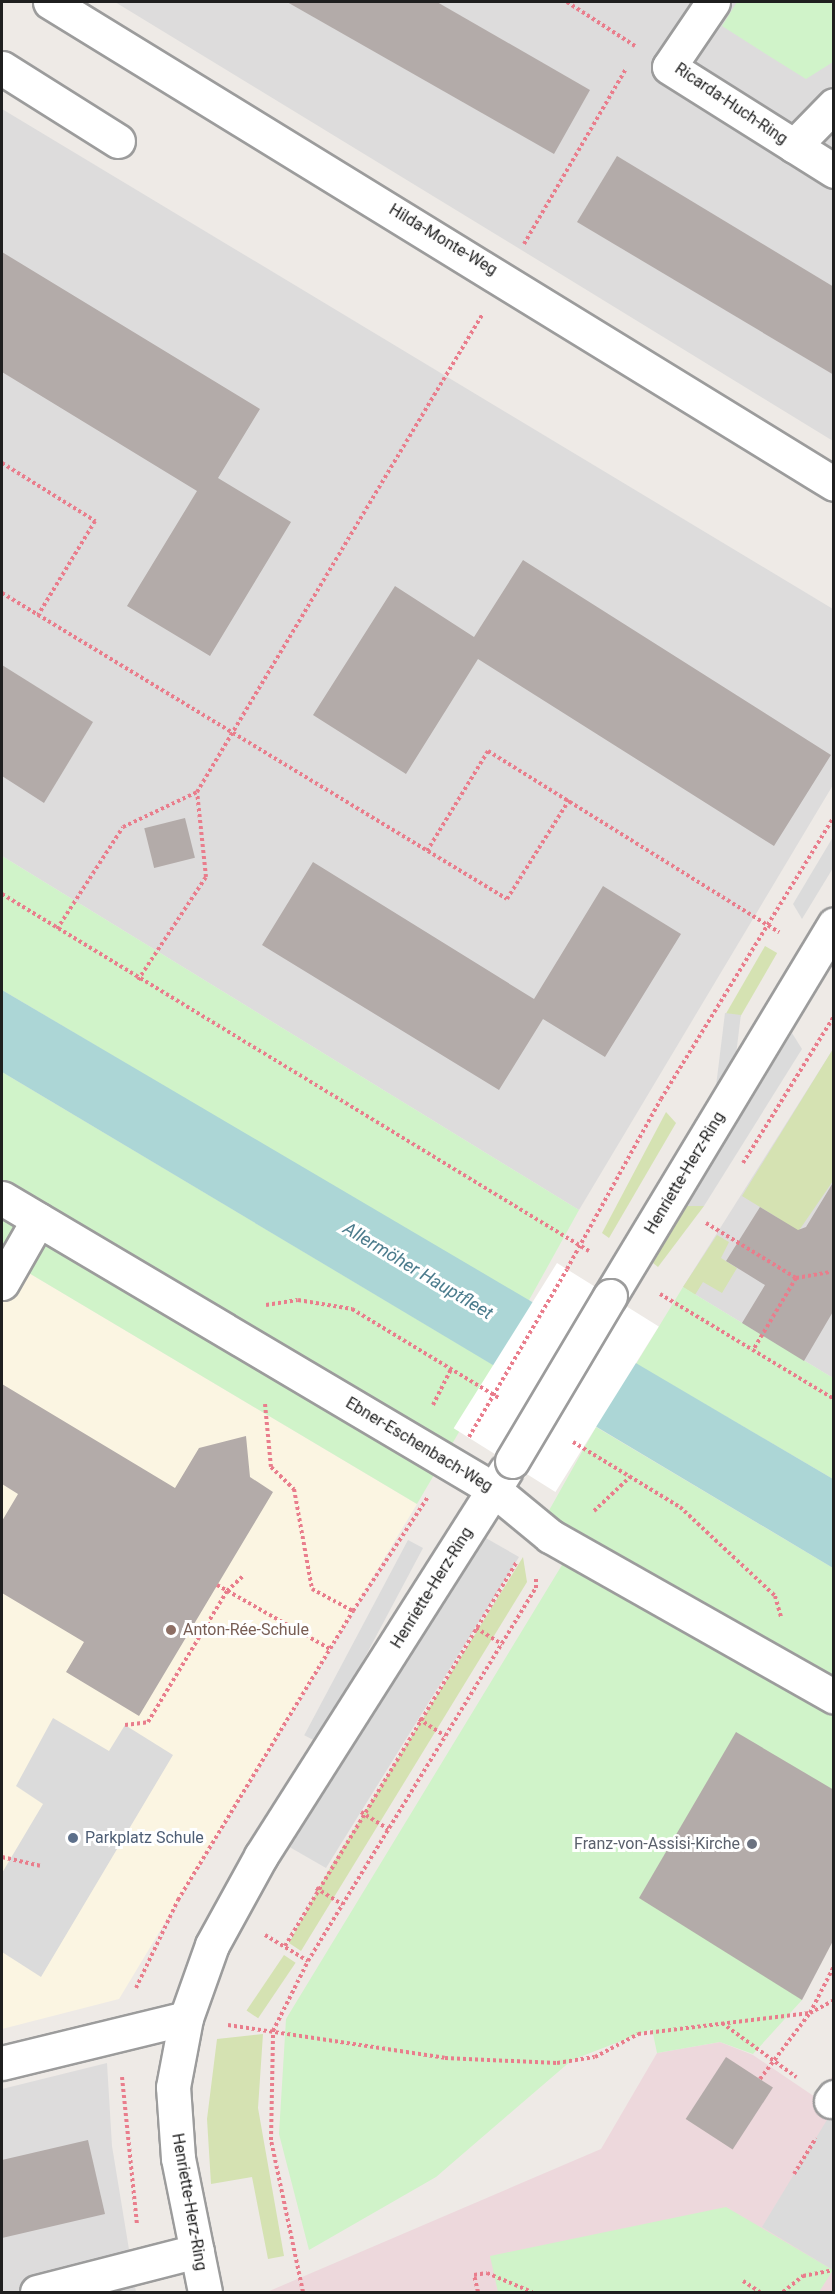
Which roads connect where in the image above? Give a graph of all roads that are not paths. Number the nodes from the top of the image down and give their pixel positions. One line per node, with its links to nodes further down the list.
1 (50, 2): 8 (street, Hilda-Monte-Weg)
2 (713, 2): 6 (street, Ricarda-Huch-Ring)
3 (2, 68): 5 (street)
4 (834, 105): 6 (street, Ricarda-Huch-Ring)
5 (118, 141)
6 (794, 146): 7 (street, Ricarda-Huch-Ring)
7 (834, 171)
8 (834, 484)
9 (834, 924): 13 (street, Henriette-Herz-Ring, bridge)
10 (2, 1198): 11 (street, Ebner-Eschenbach-Weg)
11 (38, 1220): 12 (street); 13 (street, Ebner-Eschenbach-Weg)
12 (2, 1283)
13 (493, 1489): 14 (street, Ebner-Eschenbach-Weg); 15 (street, Henriette-Herz-Ring)
14 (834, 1697)
15 (186, 2019): 16 (street); 17 (street, Henriette-Herz-Ring)
16 (2, 2063)
17 (197, 2251): 18 (street); 19 (street, Henriette-Herz-Ring)
18 (37, 2292)
19 (205, 2292)

